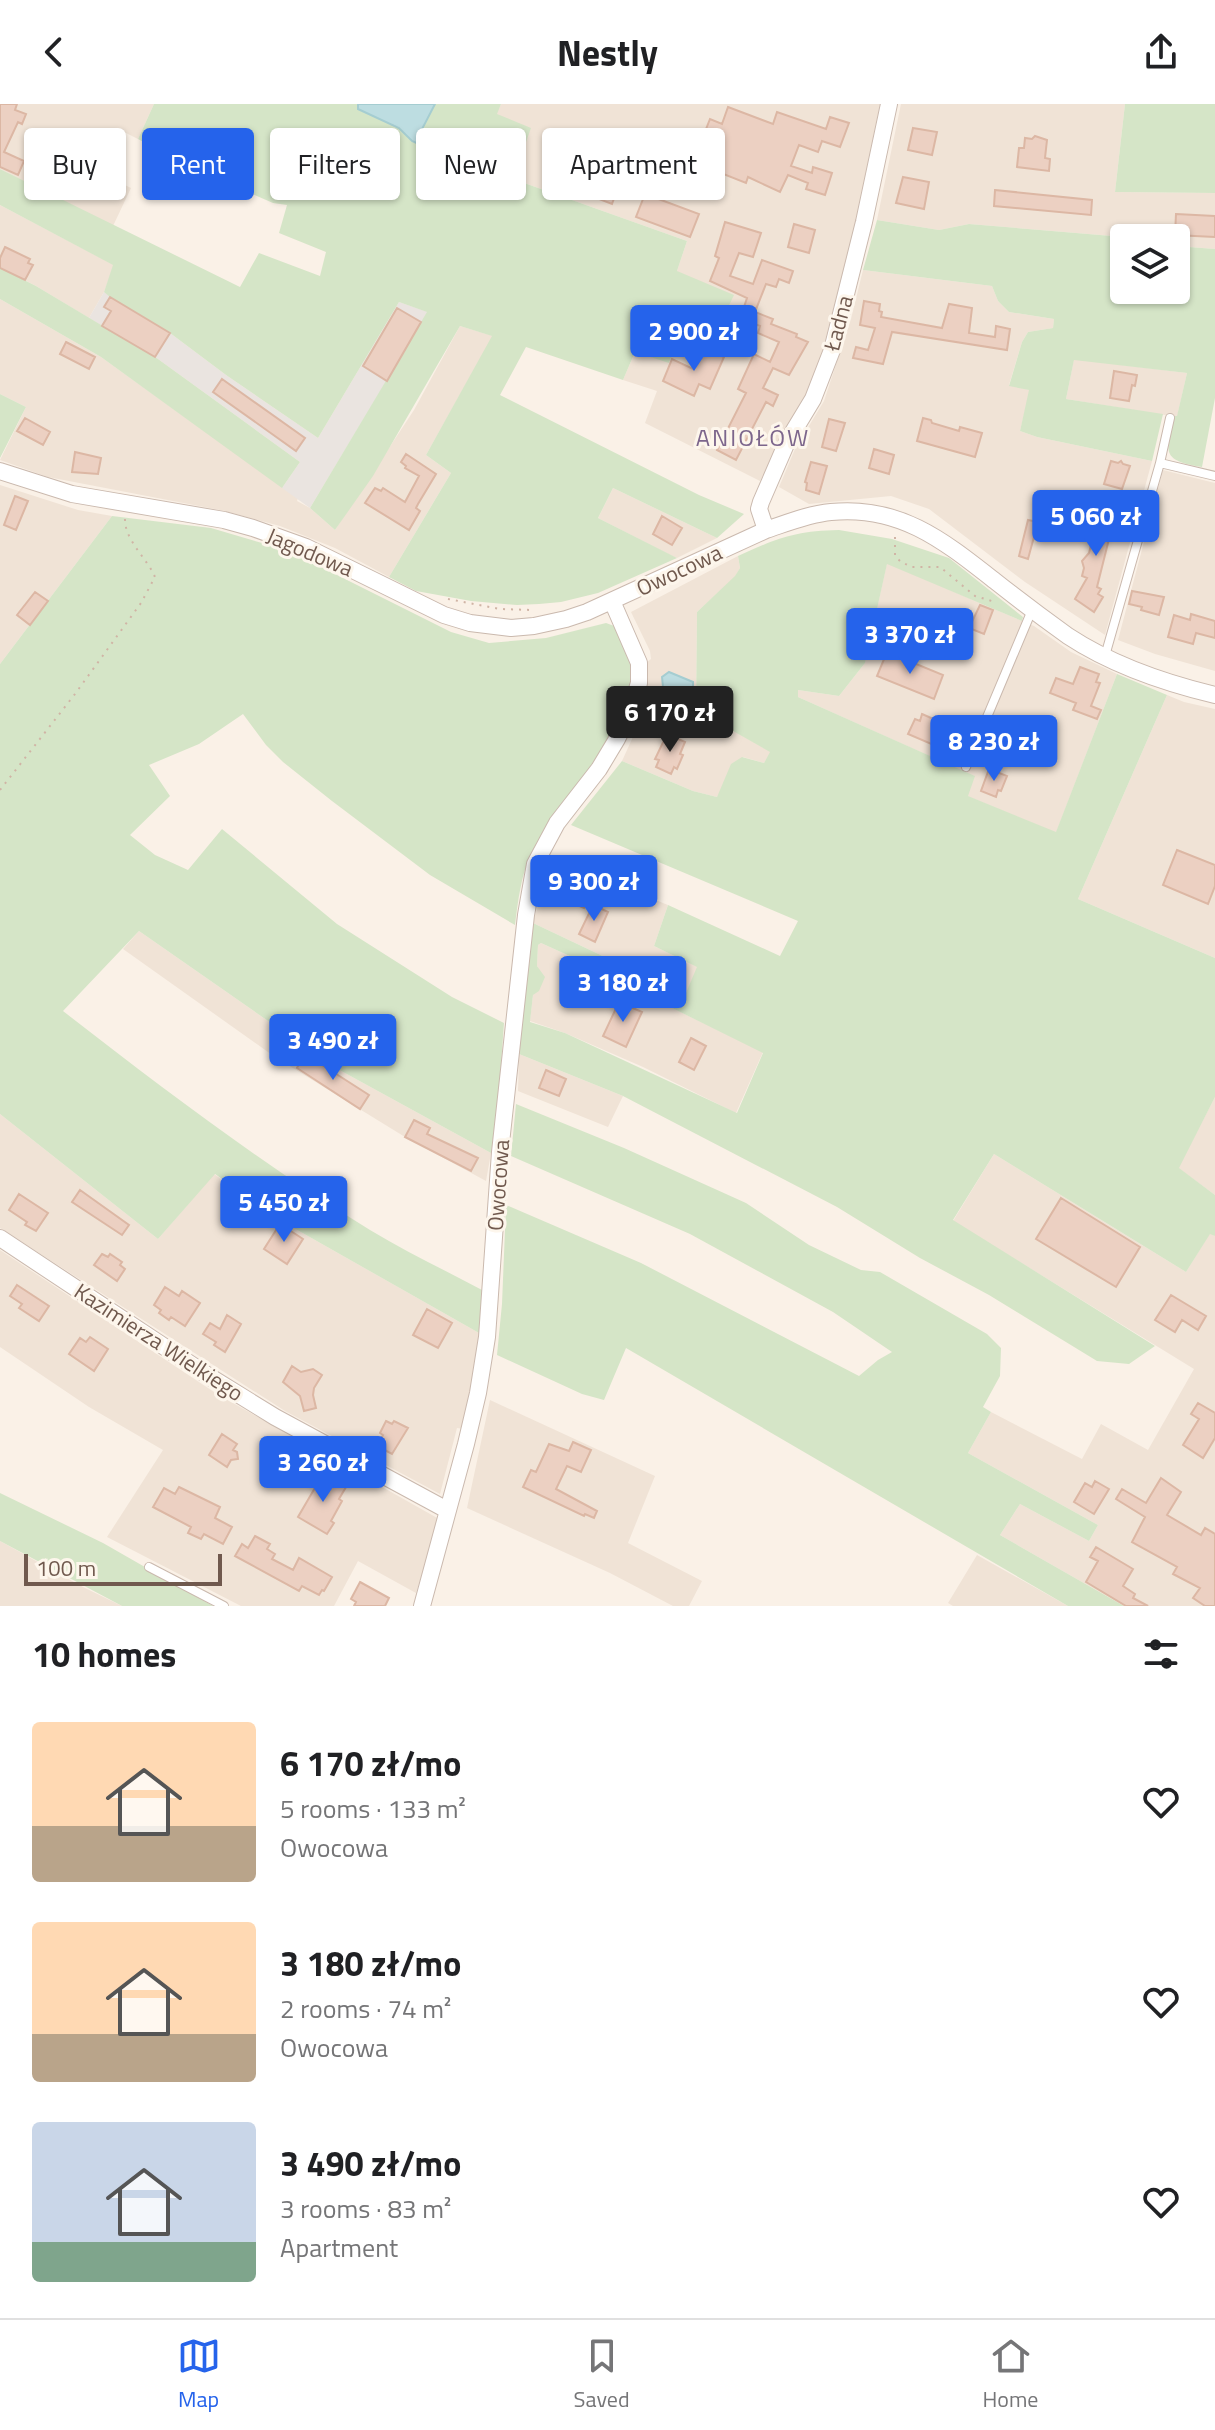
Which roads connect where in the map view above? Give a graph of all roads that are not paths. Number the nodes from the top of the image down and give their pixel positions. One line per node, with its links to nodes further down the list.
1 (889, 104): 6 (street, Ładna)
2 (1170, 418): 3 (lane)
3 (1160, 463): 5 (lane); 9 (lane)
4 (0, 471): 7 (street, Jagodowa)
5 (1215, 476)
6 (766, 530): 7 (street, Owocowa); 8 (street, Owocowa)
7 (612, 601): 13 (street, Owocowa)
8 (1032, 610): 9 (street, Owocowa); 11 (lane)
9 (1105, 656): 10 (street, Owocowa)
10 (1215, 695)
11 (966, 767)
12 (0, 1238): 13 (street, Kazimierza Wielkiego)
13 (447, 1510): 16 (street, Owocowa)
14 (149, 1567): 15 (lane)
15 (224, 1606)
16 (422, 1606)

